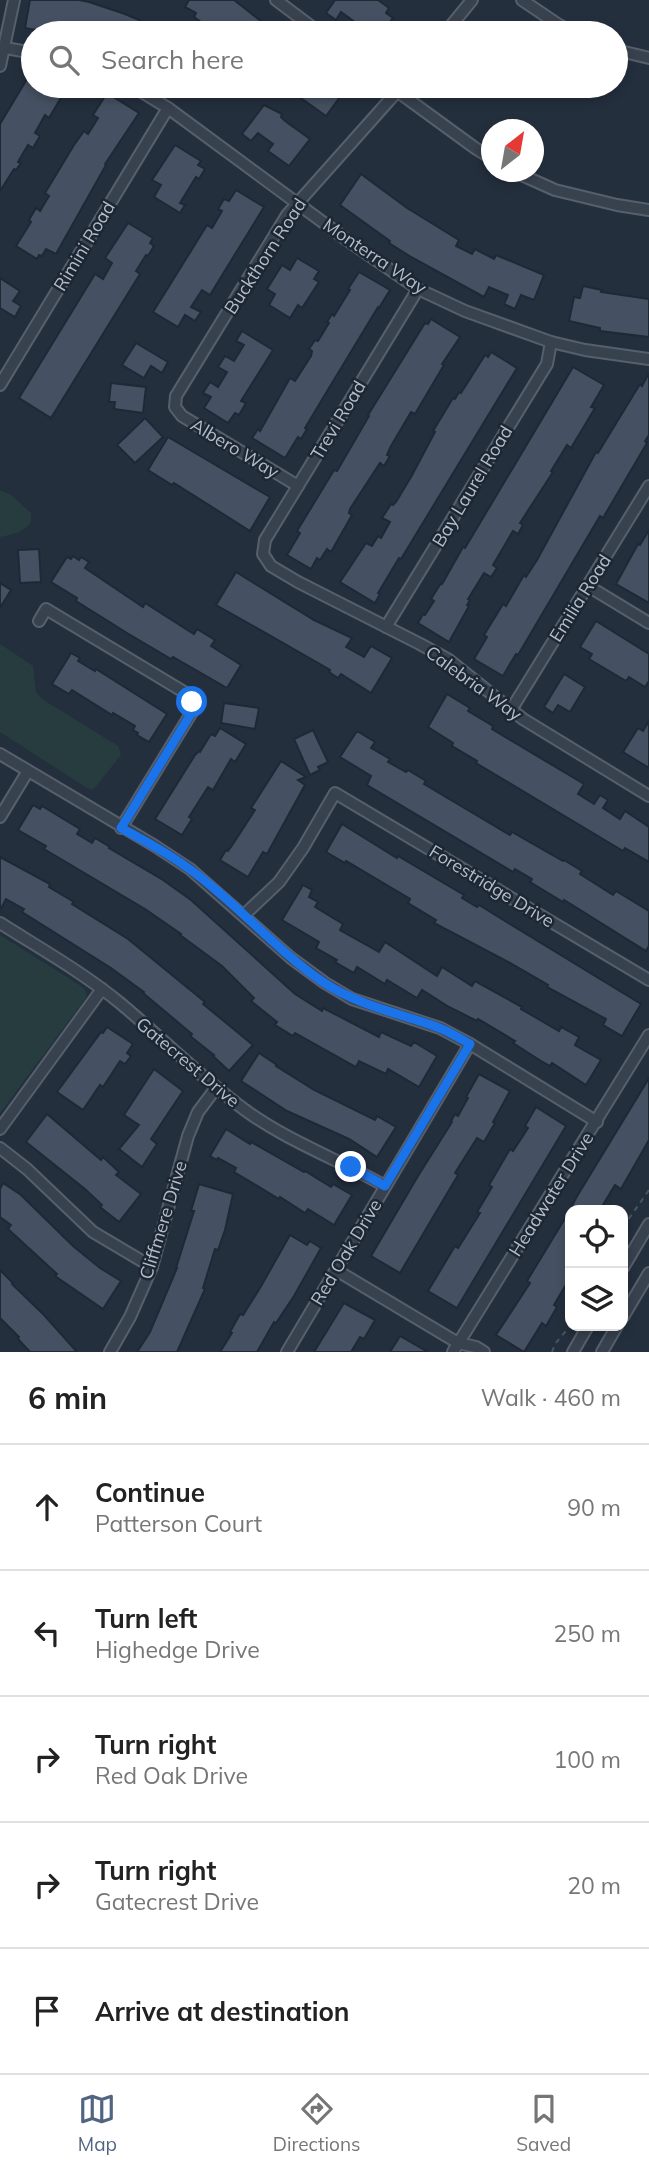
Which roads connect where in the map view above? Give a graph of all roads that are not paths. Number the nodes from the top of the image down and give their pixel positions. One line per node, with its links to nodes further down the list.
1 (14, 0): 8 (street)
2 (275, 0): 5 (street)
3 (472, 0): 6 (street)
4 (522, 0): 7 (street)
5 (304, 21)
6 (455, 21)
7 (553, 21)
8 (2, 48): 9 (street); 12 (street)
9 (21, 51)
10 (628, 53): 11 (street)
11 (649, 58)
12 (0, 66)
13 (152, 98): 16 (street, Monterra Way)
14 (388, 98): 19 (street, Buckthorn Road)
15 (410, 98): 17 (street)
16 (168, 108): 19 (street, Monterra Way); 24 (street, Rimini Road)
17 (481, 152)
18 (537, 182): 20 (street)
19 (297, 202): 21 (street, Monterra Way); 25 (street, Buckthorn Road)
20 (649, 210)
21 (418, 289): 22 (street, Monterra Way); 26 (street, Trevi Road)
22 (551, 342): 23 (street, Monterra Way); 32 (street, Bay Laurel Road)
23 (649, 359)
24 (0, 384)
25 (176, 407): 26 (street, Albero Way)
26 (298, 486): 28 (street, Trevi Road)
27 (649, 486): 29 (street, Emilia Road)
28 (262, 554): 32 (street, Calebria Way)
29 (588, 586): 31 (street); 33 (street, Emilia Road)
30 (39, 621): 38 (street)
31 (649, 623)
32 (386, 626): 33 (street, Calebria Way)
33 (511, 710): 36 (street, Calebria Way)
34 (0, 754): 35 (street)
35 (28, 771): 37 (street); 38 (street)
36 (649, 796)
37 (0, 817)
38 (121, 828): 39 (street)
39 (244, 915): 41 (street, Forestridge Drive); 44 (street)
40 (0, 923): 42 (street, Gatecrest Drive)
41 (649, 980)
42 (102, 989): 45 (street, Gatecrest Drive); 47 (street)
43 (649, 1035): 46 (street, Headwater Drive)
44 (470, 1044): 46 (street); 49 (street, Red Oak Drive)
45 (216, 1088): 49 (street, Gatecrest Drive); 52 (street, Cliffmere Drive)
46 (597, 1122): 58 (street, Headwater Drive)
47 (0, 1129)
48 (0, 1148): 52 (street)
49 (385, 1186): 53 (street, Red Oak Drive)
50 (649, 1224): 51 (street)
51 (628, 1260)
52 (152, 1267): 59 (street, Cliffmere Drive)
53 (335, 1270): 58 (street); 60 (street, Red Oak Drive)
54 (649, 1273): 55 (street)
55 (628, 1309)
56 (585, 1331): 62 (street)
57 (614, 1331): 63 (street)
58 (458, 1349): 61 (street)
59 (110, 1352)
60 (287, 1352)
61 (484, 1352)
62 (573, 1352)
63 (602, 1352)

